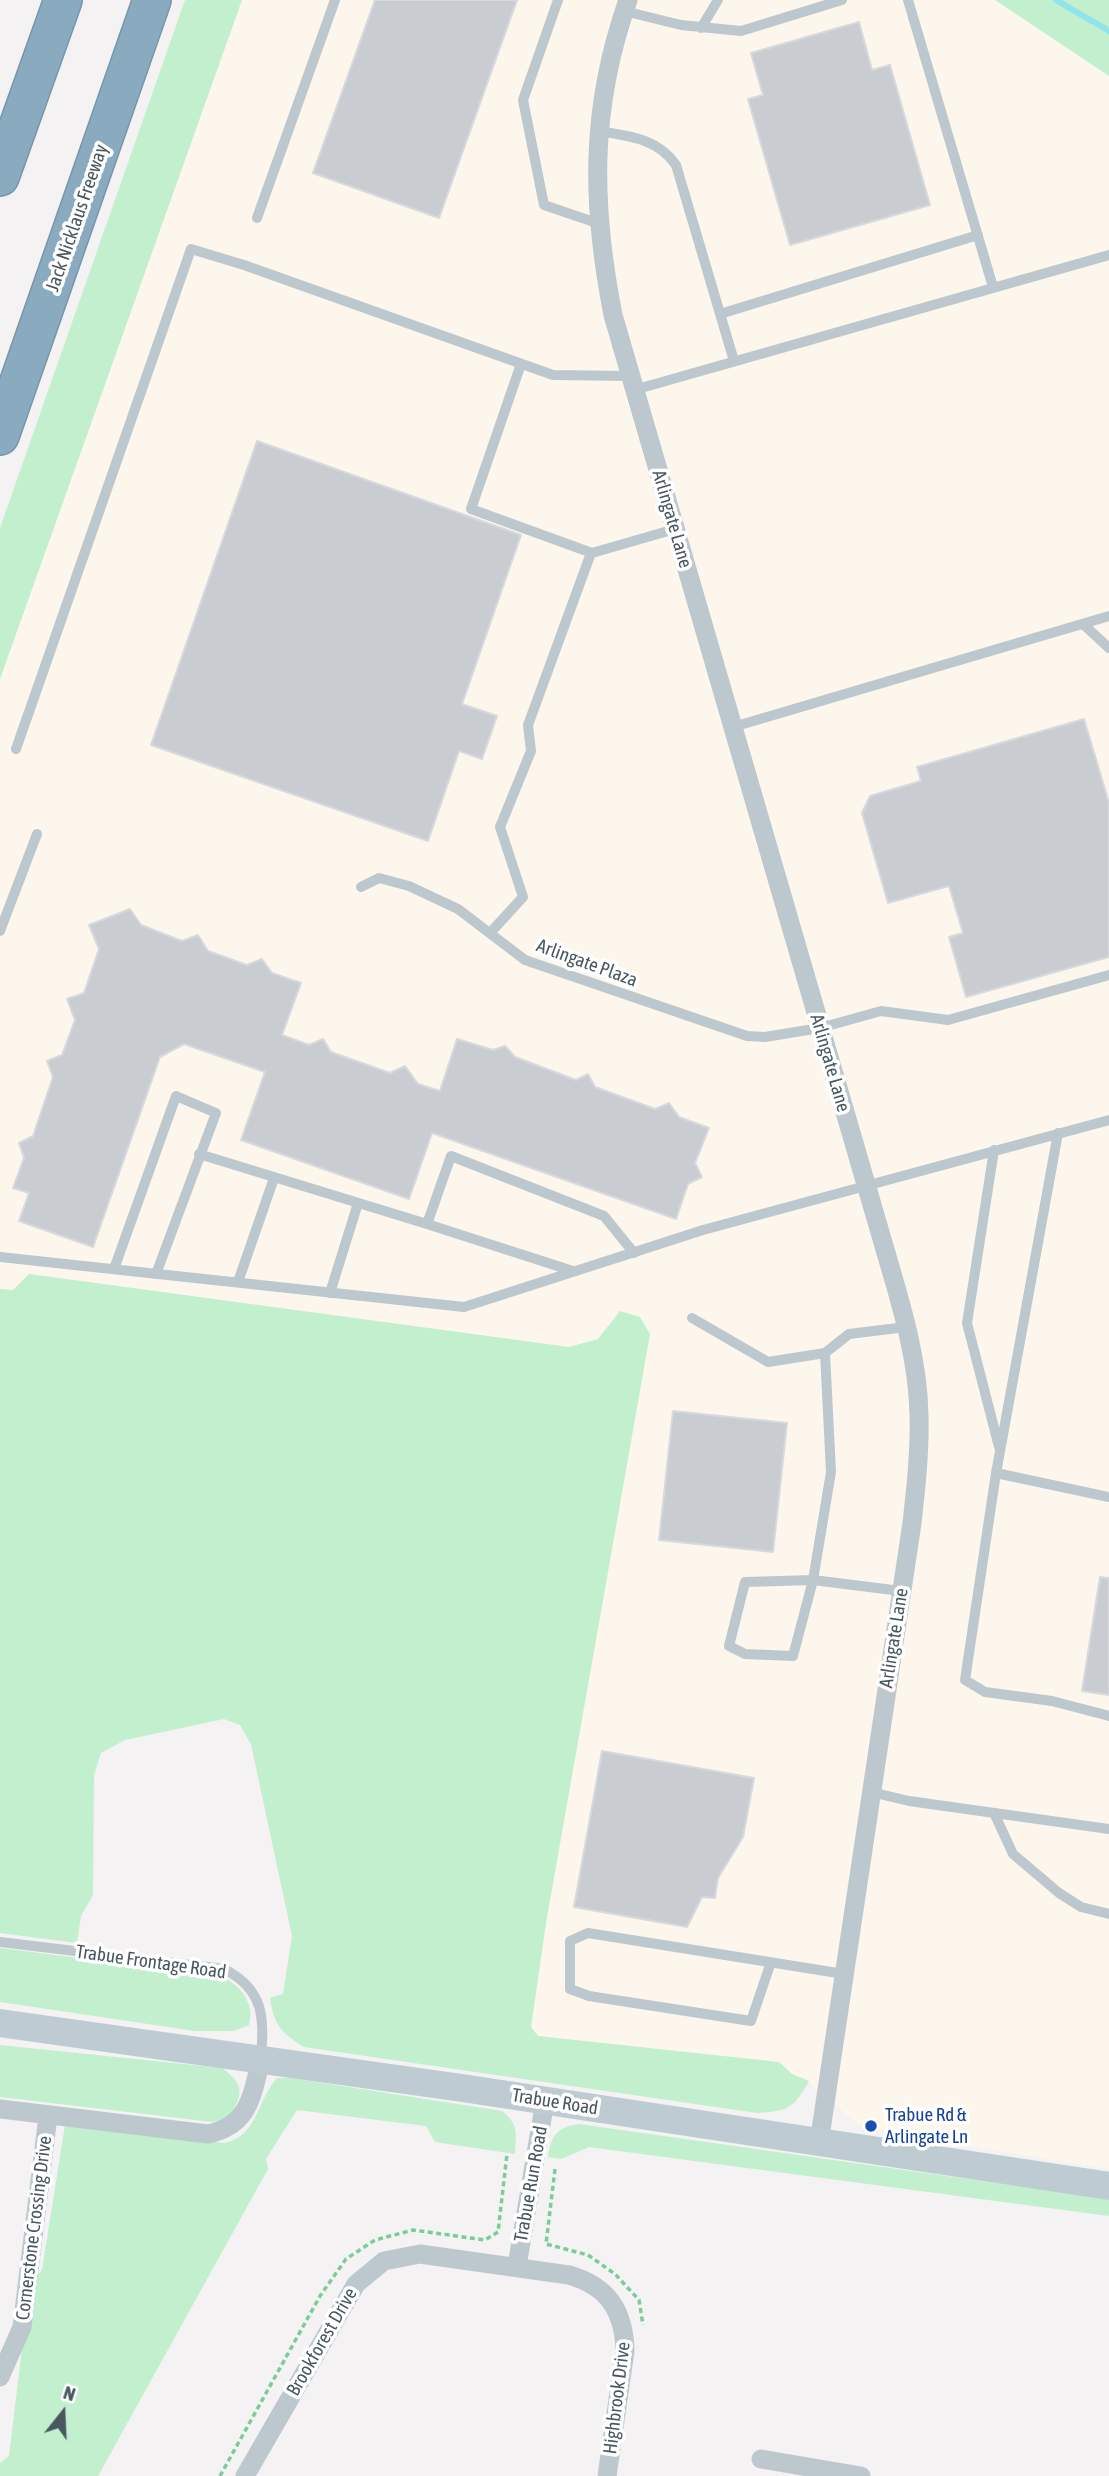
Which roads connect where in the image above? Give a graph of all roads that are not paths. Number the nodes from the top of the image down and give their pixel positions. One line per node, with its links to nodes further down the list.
1 (63, 0): 11 (highway)
2 (152, 0): 21 (highway, Jack Nicklaus Freeway)
3 (335, 0): 12 (lane)
4 (558, 0): 13 (lane)
5 (718, 0): 9 (lane)
6 (842, 0): 9 (lane)
7 (908, 0): 14 (lane)
8 (626, 5): 9 (lane); 10 (street, Arlingate Lane)
9 (701, 28)
10 (597, 131): 13 (street, Arlingate Lane); 17 (lane)
11 (0, 177)
12 (257, 218)
13 (597, 223): 20 (street, Arlingate Lane)
14 (978, 234): 16 (lane); 17 (lane)
15 (1109, 255): 16 (lane)
16 (993, 288): 18 (lane)
17 (720, 314): 18 (lane)
18 (734, 361): 20 (lane)
19 (522, 364): 20 (lane); 23 (lane); 28 (lane)
20 (632, 383): 22 (street, Arlingate Lane)
21 (0, 436)
22 (676, 529): 23 (lane); 27 (street, Arlingate Lane)
23 (592, 553): 32 (lane)
24 (1109, 616): 25 (lane)
25 (1083, 624): 26 (lane); 27 (lane)
26 (1109, 648)
27 (733, 727): 34 (street, Arlingate Lane)
28 (16, 749)
29 (37, 834): 31 (lane)
30 (362, 887): 32 (lane, Arlingate Plaza)
31 (0, 931)
32 (489, 933): 34 (lane, Arlingate Plaza)
33 (1109, 975): 34 (lane, Arlingate Plaza)
34 (820, 1028): 40 (street, Arlingate Lane)
35 (1109, 1120): 36 (lane)
36 (1058, 1133): 37 (lane); 53 (lane)
37 (993, 1150): 40 (lane); 53 (lane)
38 (199, 1154): 39 (lane); 45 (lane); 47 (lane)
39 (274, 1178): 41 (lane); 48 (lane)
40 (867, 1186): 43 (lane); 51 (street, Arlingate Lane)
41 (358, 1203): 42 (lane); 49 (lane)
42 (427, 1224): 43 (lane); 46 (lane)
43 (634, 1253): 46 (lane)
44 (0, 1257): 45 (lane)
45 (114, 1269): 47 (lane)
46 (574, 1272): 49 (lane)
47 (156, 1274): 48 (lane)
48 (238, 1282): 49 (lane)
49 (330, 1293)
50 (692, 1318): 52 (lane)
51 (906, 1327): 52 (lane); 57 (street, Arlingate Lane)
52 (825, 1353): 56 (lane)
53 (1000, 1450): 54 (lane)
54 (996, 1473): 55 (lane); 58 (lane)
55 (1109, 1497)
56 (813, 1580): 56 (lane); 57 (lane)
57 (901, 1591): 59 (street, Arlingate Lane)
58 (1109, 1716)
59 (871, 1792): 60 (lane); 65 (street, Arlingate Lane)
60 (994, 1813): 61 (lane); 62 (lane)
61 (1109, 1829)
62 (1109, 1914)
63 (0, 1942): 67 (lane, Trabue Frontage Road)
64 (771, 1962): 64 (lane); 65 (lane)
65 (844, 1974): 71 (street, Arlingate Lane)
66 (0, 2023): 67 (main road, Trabue Road)
67 (261, 2059): 68 (main road, Trabue Road); 70 (street, Trabue Frontage Road)
68 (545, 2101): 71 (main road, Trabue Road); 73 (street, Trabue Run Road)
69 (0, 2109): 70 (street, Trabue Frontage Road)
70 (48, 2116): 74 (street, Cornerstone Crossing Drive)
71 (819, 2143): 72 (main road, Trabue Road)
72 (1109, 2186)
73 (517, 2266): 76 (street, Brookforest Drive); 77 (street, Highbrook Drive)
74 (0, 2376)
75 (761, 2459): 78 (street)
76 (245, 2476)
77 (607, 2476)
78 (861, 2476)

